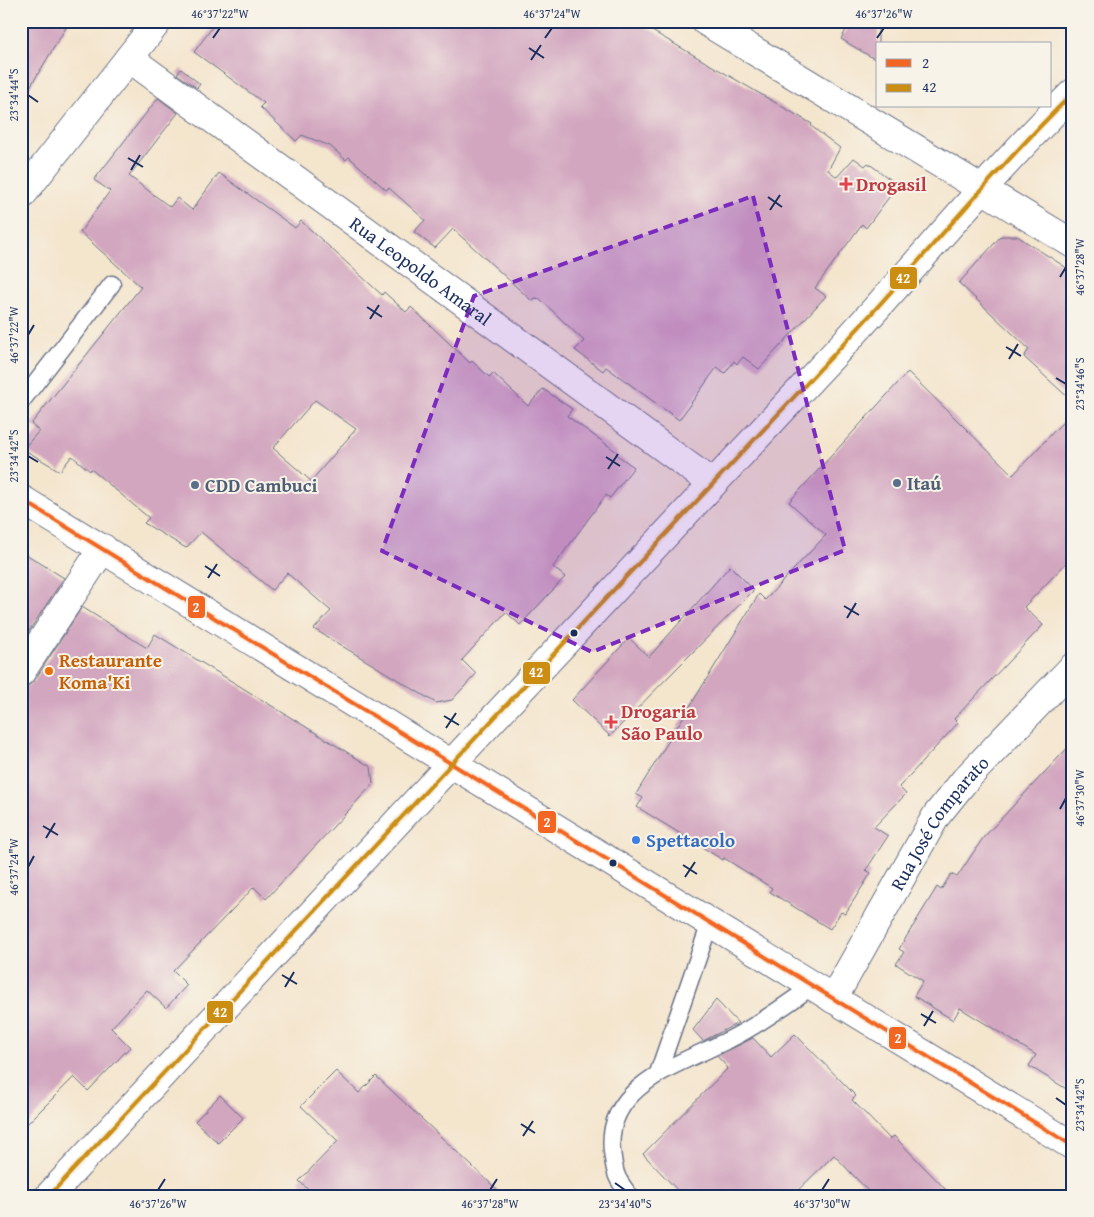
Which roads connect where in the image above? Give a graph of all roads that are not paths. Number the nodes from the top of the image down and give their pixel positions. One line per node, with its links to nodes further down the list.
1 (158, 21): 3 (street)
2 (705, 21): 5 (street)
3 (129, 58): 6 (street); 10 (street, Rua Leopoldo Amaral)
4 (1073, 93): 5 (street)
5 (982, 190): 7 (street); 10 (street)
6 (21, 196)
7 (1073, 244)
8 (112, 284): 9 (lane)
9 (21, 402)
10 (712, 483): 15 (street)
11 (21, 499): 12 (street)
12 (103, 548): 14 (street); 15 (street)
13 (1073, 667): 17 (street, Rua José Comparato)
14 (21, 672)
15 (451, 763): 16 (street); 20 (street)
16 (710, 923): 17 (street); 18 (lane)
17 (823, 993): 18 (lane); 19 (street)
18 (658, 1073): 21 (lane)
19 (1073, 1146)
20 (50, 1196)
21 (630, 1196)

